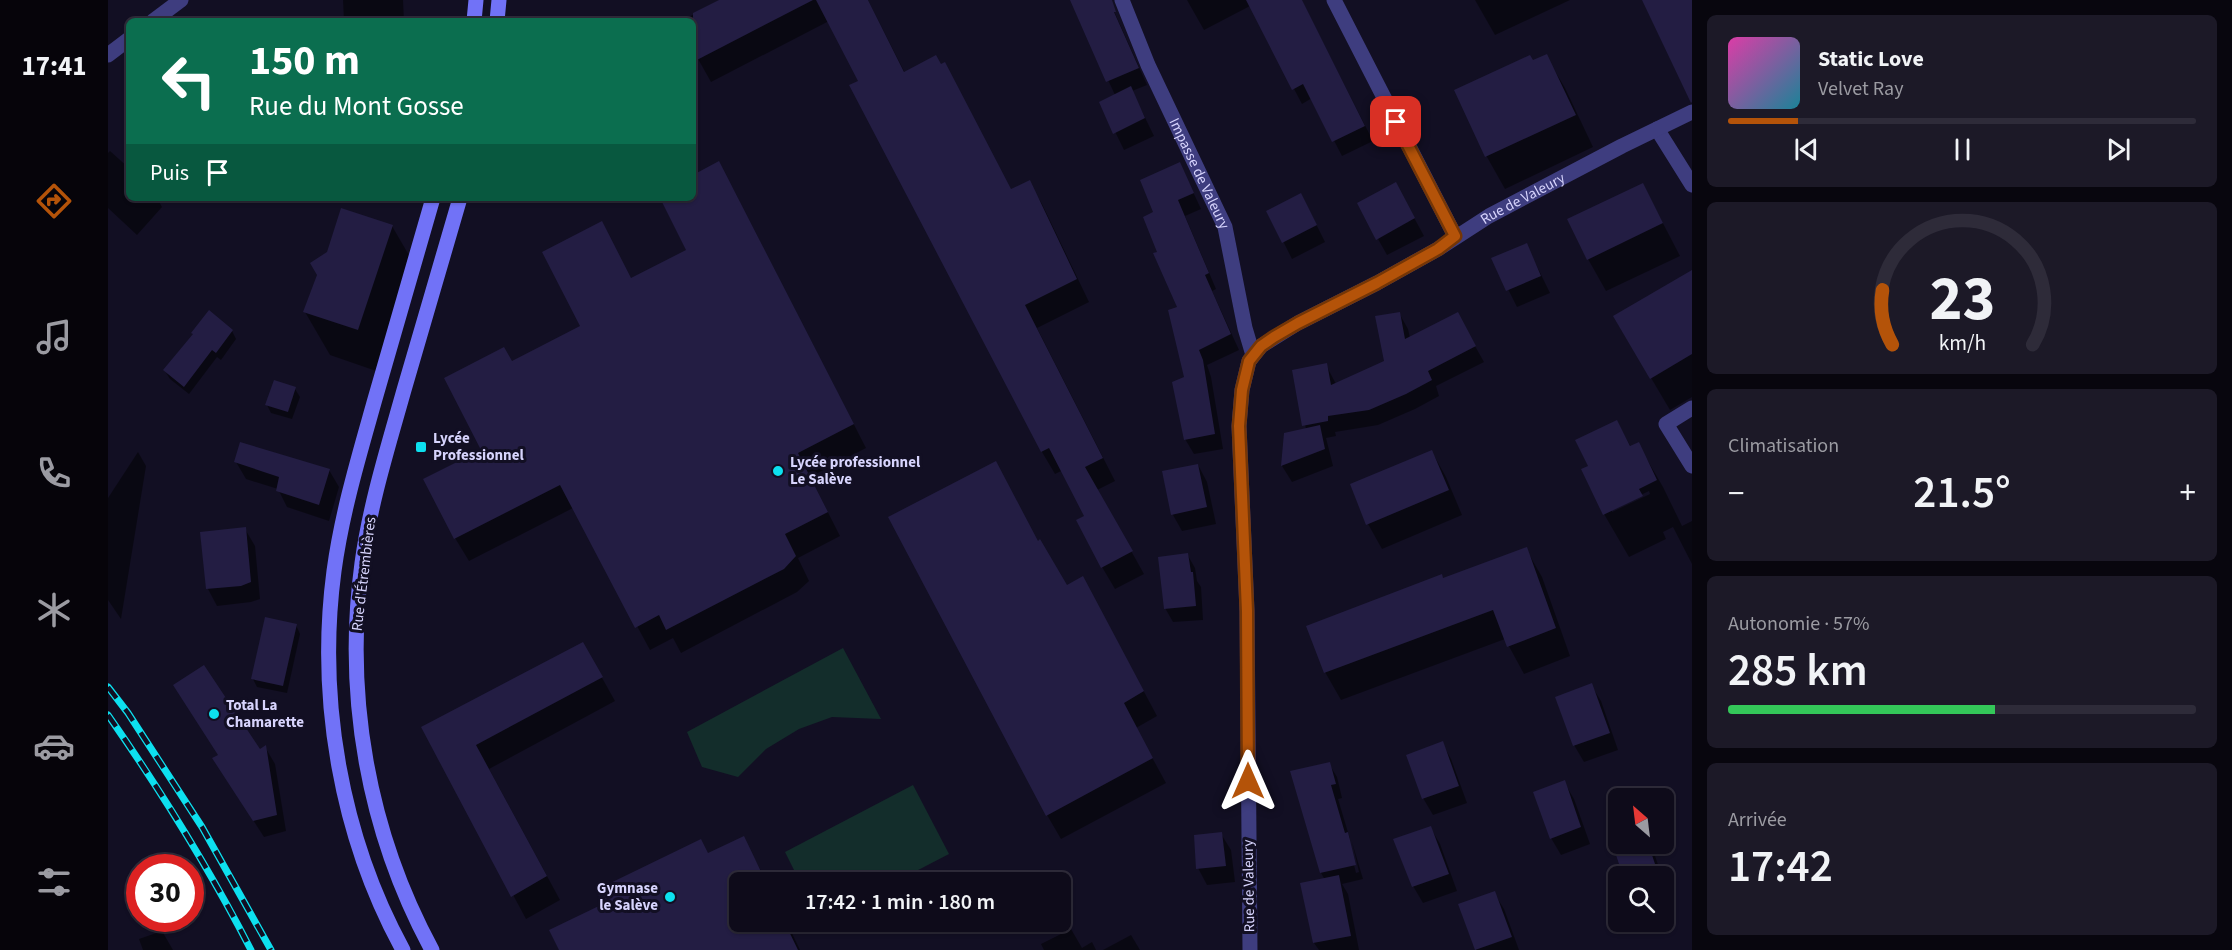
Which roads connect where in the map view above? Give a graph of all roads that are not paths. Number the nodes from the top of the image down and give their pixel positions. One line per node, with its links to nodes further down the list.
1 (181, 0): 6 (street)
2 (476, 0): 7 (main road)
3 (500, 0): 8 (main road)
4 (1122, 0): 17 (street, Impasse de Valeury)
5 (1334, 0): 16 (street)
6 (157, 18)
7 (474, 18)
8 (497, 18)
9 (126, 41): 10 (street)
10 (108, 56)
11 (1692, 112): 12 (street, Rue de Valeury)
12 (1657, 129): 13 (street); 16 (street, Rue de Valeury)
13 (1692, 185)
14 (432, 201): 20 (main road, Rue d'Étrembières)
15 (459, 201): 21 (main road, Rue d'Étrembières)
16 (1455, 236): 17 (street, Rue de Valeury)
17 (1253, 354): 22 (street, Rue de Valeury)
18 (1692, 408): 19 (street)
19 (1692, 466)
20 (403, 950)
21 (432, 950)
22 (1250, 950)

